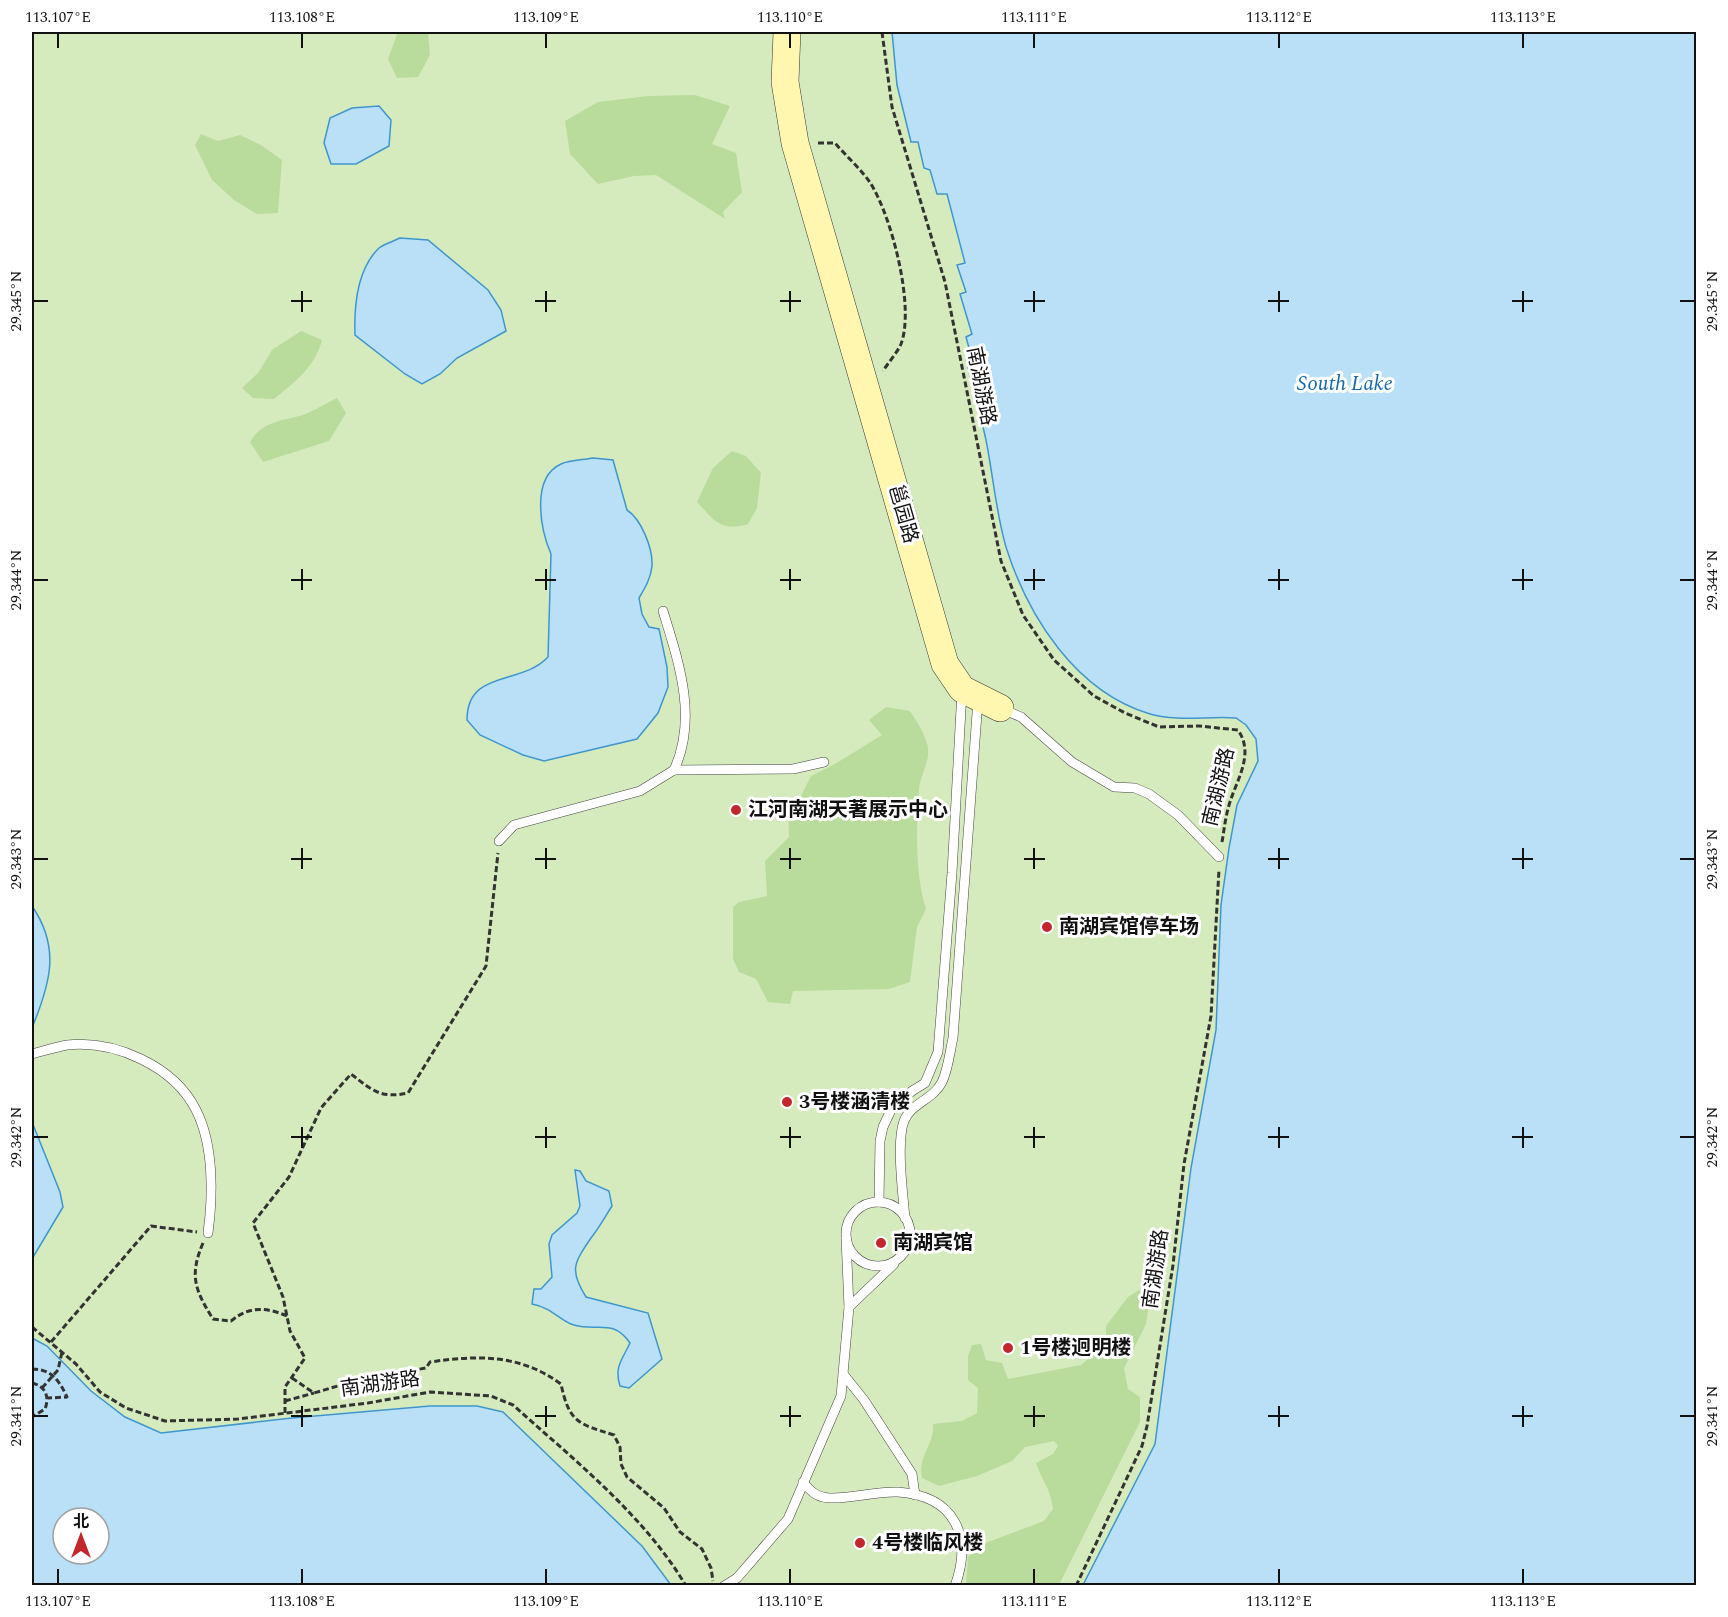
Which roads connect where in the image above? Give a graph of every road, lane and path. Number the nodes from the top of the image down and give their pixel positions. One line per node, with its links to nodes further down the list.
1 (787, 32): 3 (street, 邕园路)
2 (882, 32): 10 (path, 南湖游路)
3 (795, 143): 4 (street, 邕园路); 4 (path)
4 (867, 386): 6 (street, 邕园路)
5 (663, 610): 8 (lane)
6 (980, 698): 10 (lane, 邕园路); 12 (lane); 13 (lane)
7 (824, 762): 8 (lane)
8 (674, 770): 9 (lane)
9 (499, 841): 18 (path)
10 (1219, 857): 39 (path, 南湖游路)
11 (32, 1054): 14 (lane)
12 (879, 1202): 13 (lane); 15 (lane)
13 (905, 1218): 16 (lane)
14 (208, 1233): 18 (path); 20 (path)
15 (846, 1238): 16 (lane); 17 (lane)
16 (902, 1255): 17 (lane)
17 (849, 1307): 24 (lane)
18 (287, 1316): 25 (path)
19 (32, 1327): 20 (path, 南湖游路)
20 (51, 1342): 21 (path, 南湖游路)
21 (62, 1352): 23 (path); 31 (path, 南湖游路)
22 (32, 1369): 23 (path)
23 (54, 1375): 27 (path); 29 (path)
24 (844, 1375): 33 (lane); 34 (lane)
25 (291, 1378): 28 (path); 30 (path)
26 (32, 1383): 27 (path)
27 (42, 1388): 29 (path)
28 (314, 1393): 30 (path); 36 (path)
29 (48, 1398): 32 (path)
30 (285, 1401): 31 (path)
31 (285, 1413): 35 (path, 南湖游路)
32 (32, 1417)
33 (803, 1482): 34 (lane); 37 (lane)
34 (915, 1495): 38 (lane)
35 (686, 1586)
36 (713, 1586)
37 (724, 1586)
38 (955, 1586)
39 (1076, 1586)

